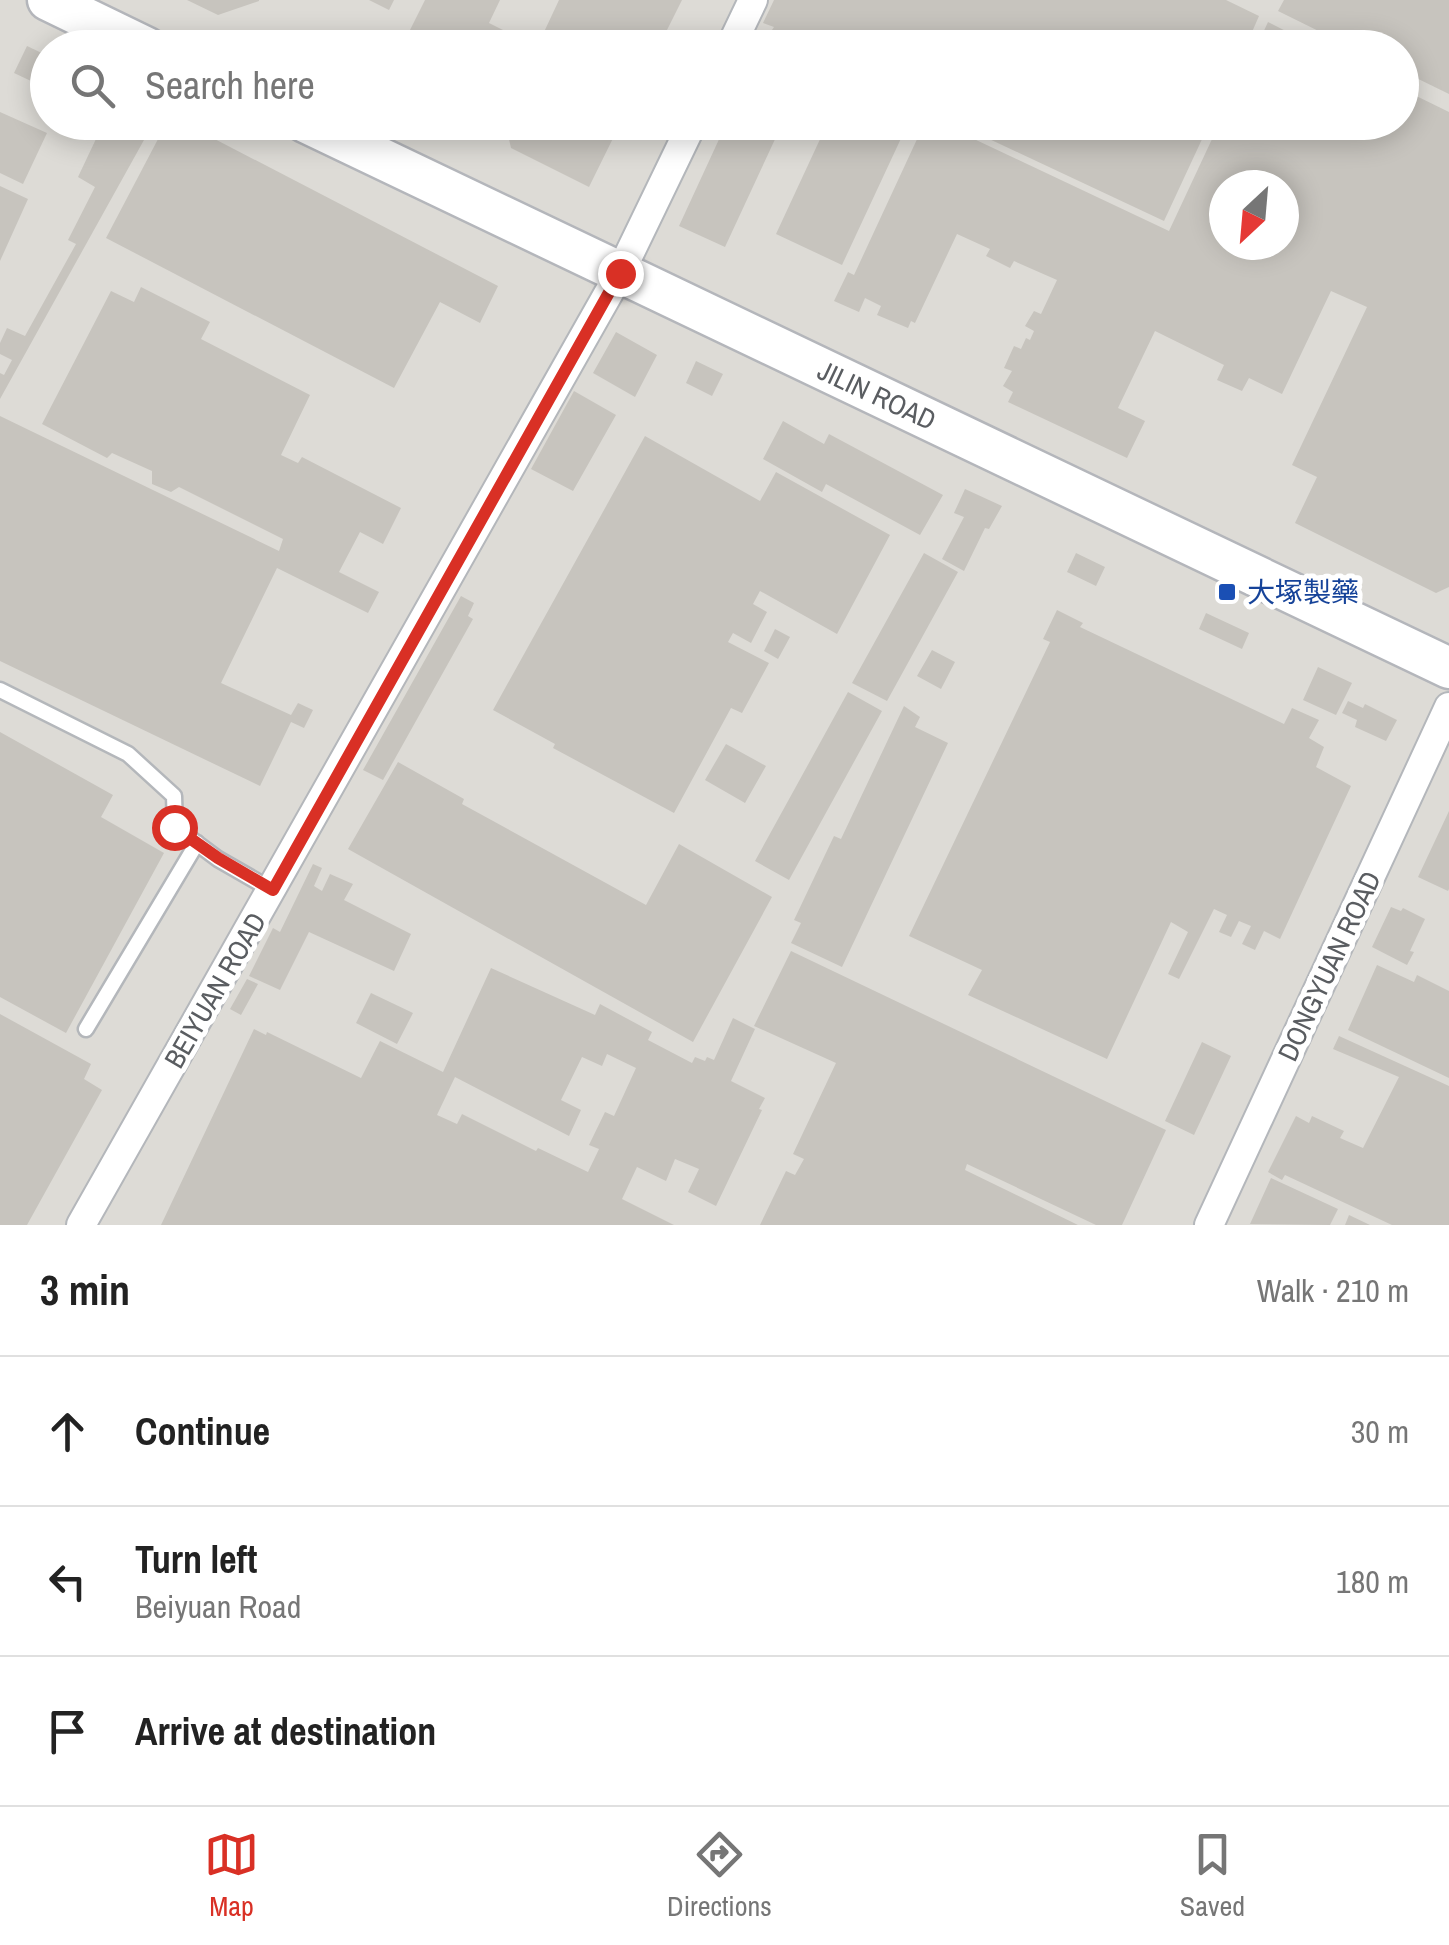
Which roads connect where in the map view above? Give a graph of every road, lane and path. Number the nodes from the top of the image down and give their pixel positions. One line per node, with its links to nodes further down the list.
1 (48, 0): 3 (street)
2 (752, 0): 4 (street)
3 (110, 30)
4 (738, 30)
5 (343, 140): 7 (street, JILIN ROAD)
6 (684, 140): 7 (street, BEIYUAN ROAD)
7 (620, 273): 8 (street, JILIN ROAD); 12 (street, BEIYUAN ROAD)
8 (1449, 668)
9 (0, 690): 11 (lane)
10 (1449, 707): 15 (street, DONGYUAN ROAD)
11 (197, 843): 12 (lane); 13 (lane)
12 (273, 890): 14 (street, BEIYUAN ROAD)
13 (86, 1029)
14 (81, 1225)
15 (1209, 1225)

